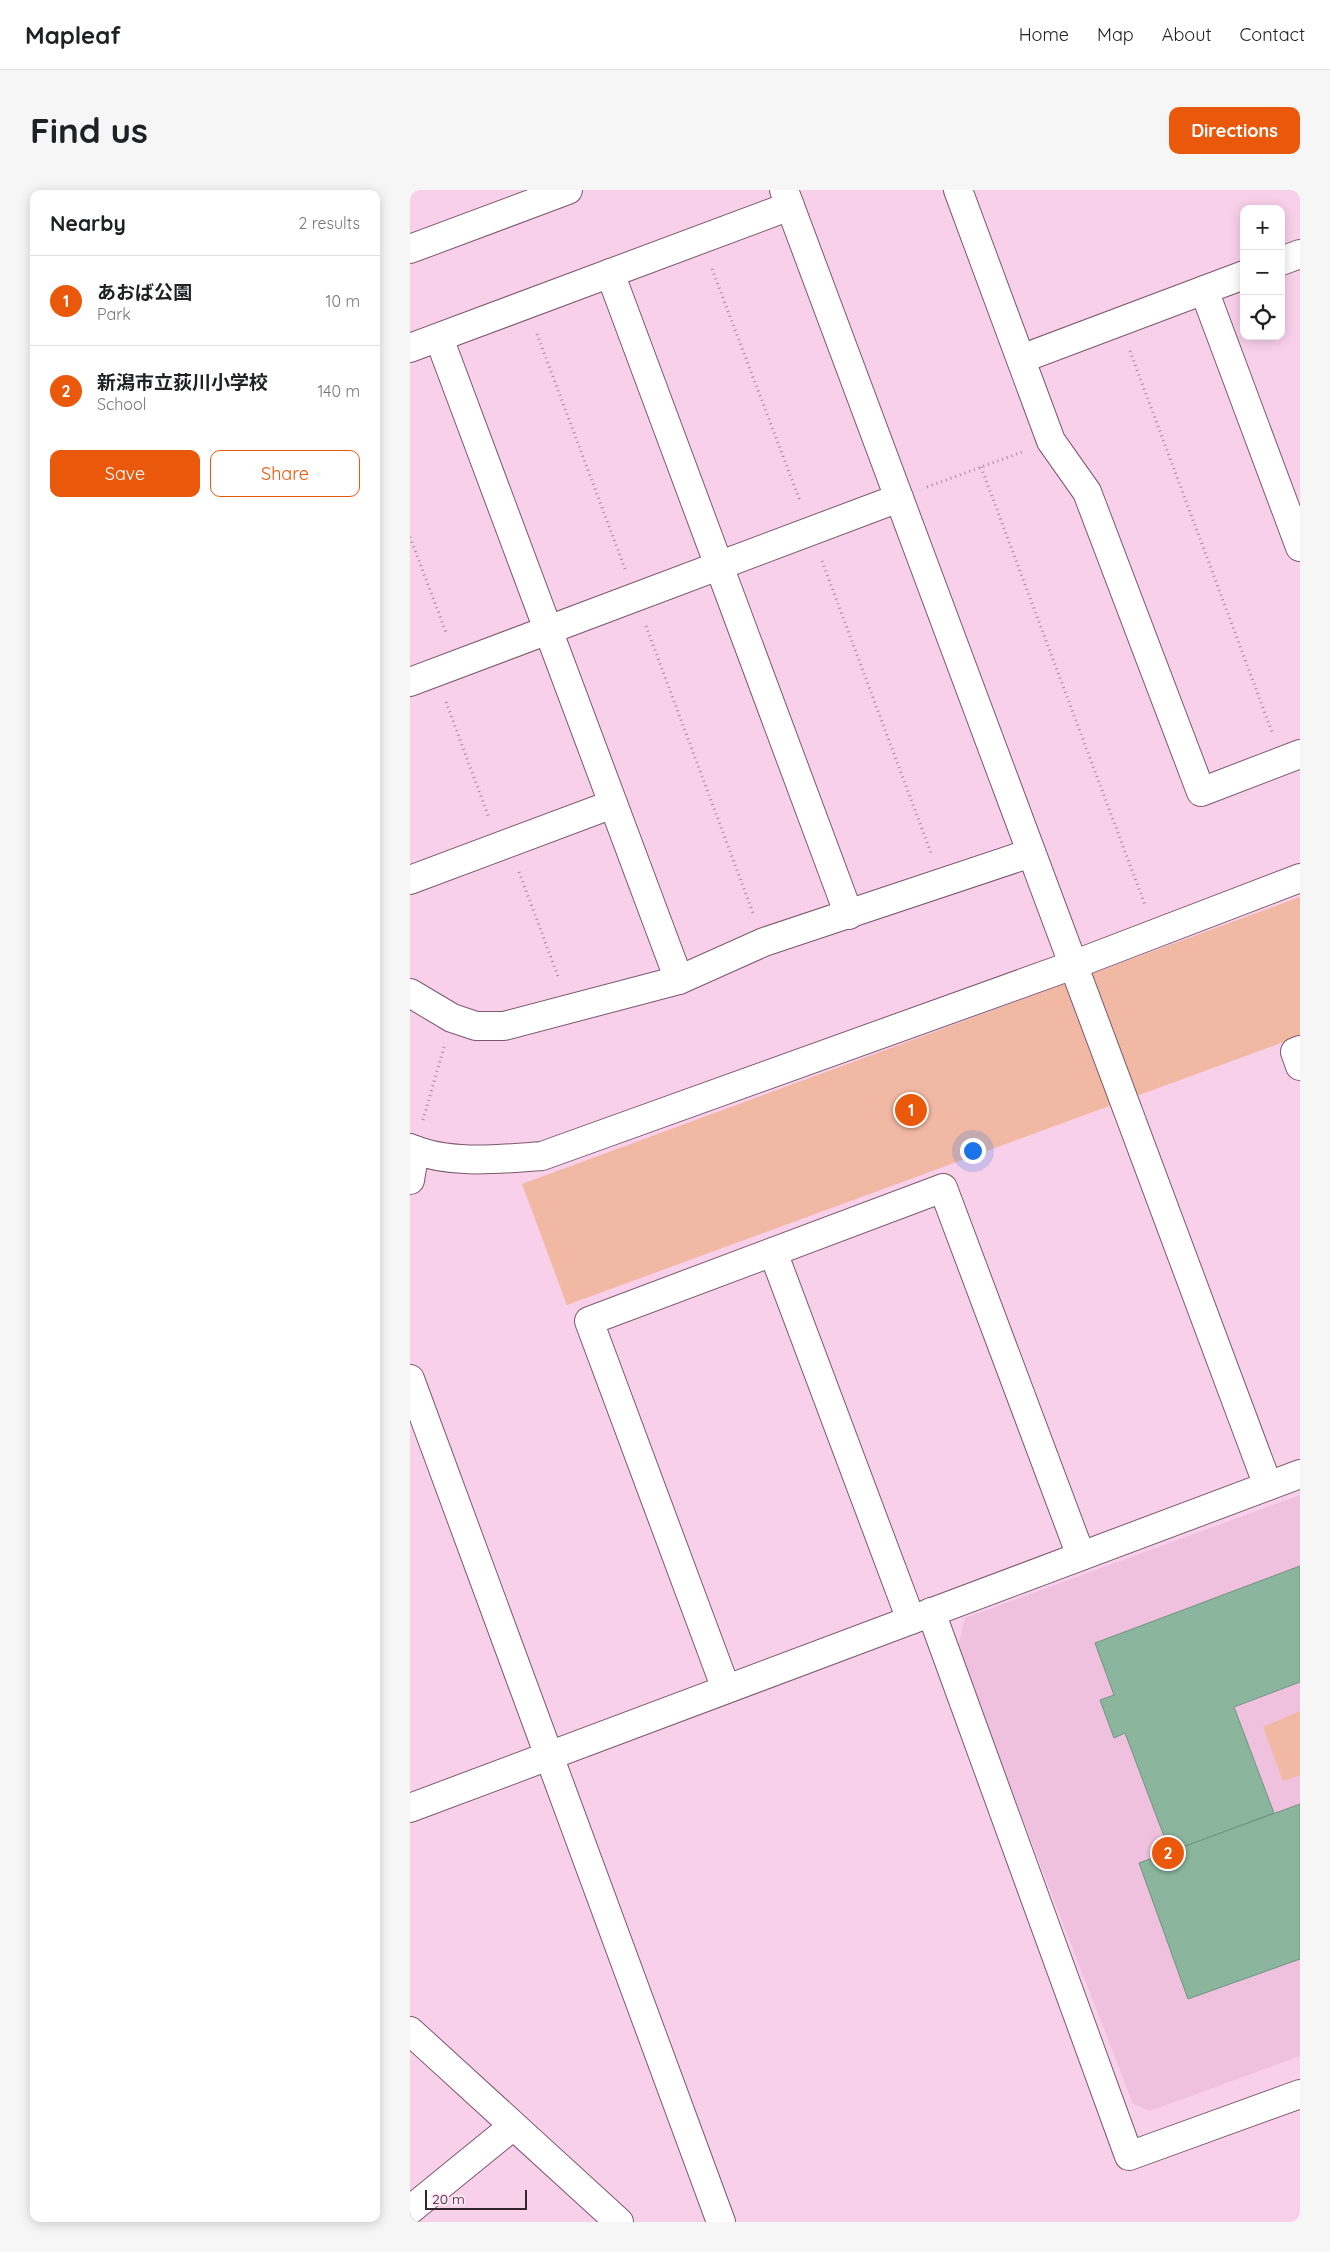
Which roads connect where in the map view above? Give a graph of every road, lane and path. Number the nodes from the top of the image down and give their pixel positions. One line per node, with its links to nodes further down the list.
1 (568, 190): 4 (street)
2 (958, 190): 13 (street)
3 (787, 198): 7 (street); 16 (street)
4 (410, 249)
5 (1300, 254): 6 (street)
6 (1285, 260)
7 (610, 273): 11 (street); 19 (street)
8 (1240, 276): 9 (street)
9 (1204, 290): 10 (street); 18 (street)
10 (1119, 322): 13 (street); 22 (path)
11 (439, 338): 12 (street); 20 (street)
12 (410, 348)
13 (1021, 358): 14 (street)
14 (1051, 441): 15 (path); 22 (street)
15 (981, 467): 16 (path); 29 (path)
16 (898, 498): 19 (street); 25 (street)
17 (410, 537): 21 (path)
18 (1300, 547)
19 (719, 566): 20 (street); 28 (street)
20 (548, 630): 21 (street); 23 (street)
21 (434, 673): 24 (path)
22 (1292, 758)
23 (613, 804): 24 (street); 31 (street)
24 (504, 845): 27 (street); 33 (path)
25 (1031, 853): 28 (street); 30 (street)
26 (1300, 878): 29 (street)
27 (410, 880)
28 (849, 915): 31 (street)
29 (1156, 934): 30 (street)
30 (1073, 965): 37 (street); 42 (street)
31 (679, 980): 33 (street)
32 (410, 993): 34 (street)
33 (570, 1010): 34 (street)
34 (452, 1018): 37 (path)
35 (1300, 1050): 36 (street)
36 (1300, 1066)
37 (412, 1149): 38 (street)
38 (410, 1180)
39 (773, 1252): 43 (street); 44 (street); 45 (street)
40 (410, 1379): 46 (street)
41 (1300, 1474): 42 (street)
42 (1268, 1486): 43 (street)
43 (1081, 1556): 44 (street)
44 (921, 1616): 45 (street); 49 (street)
45 (726, 1690): 46 (street)
46 (550, 1755): 47 (street); 53 (street)
47 (410, 1808)
48 (410, 2031): 50 (street)
49 (1300, 2094)
50 (513, 2126): 51 (street); 52 (street)
51 (410, 2210)
52 (619, 2222)
53 (722, 2222)

